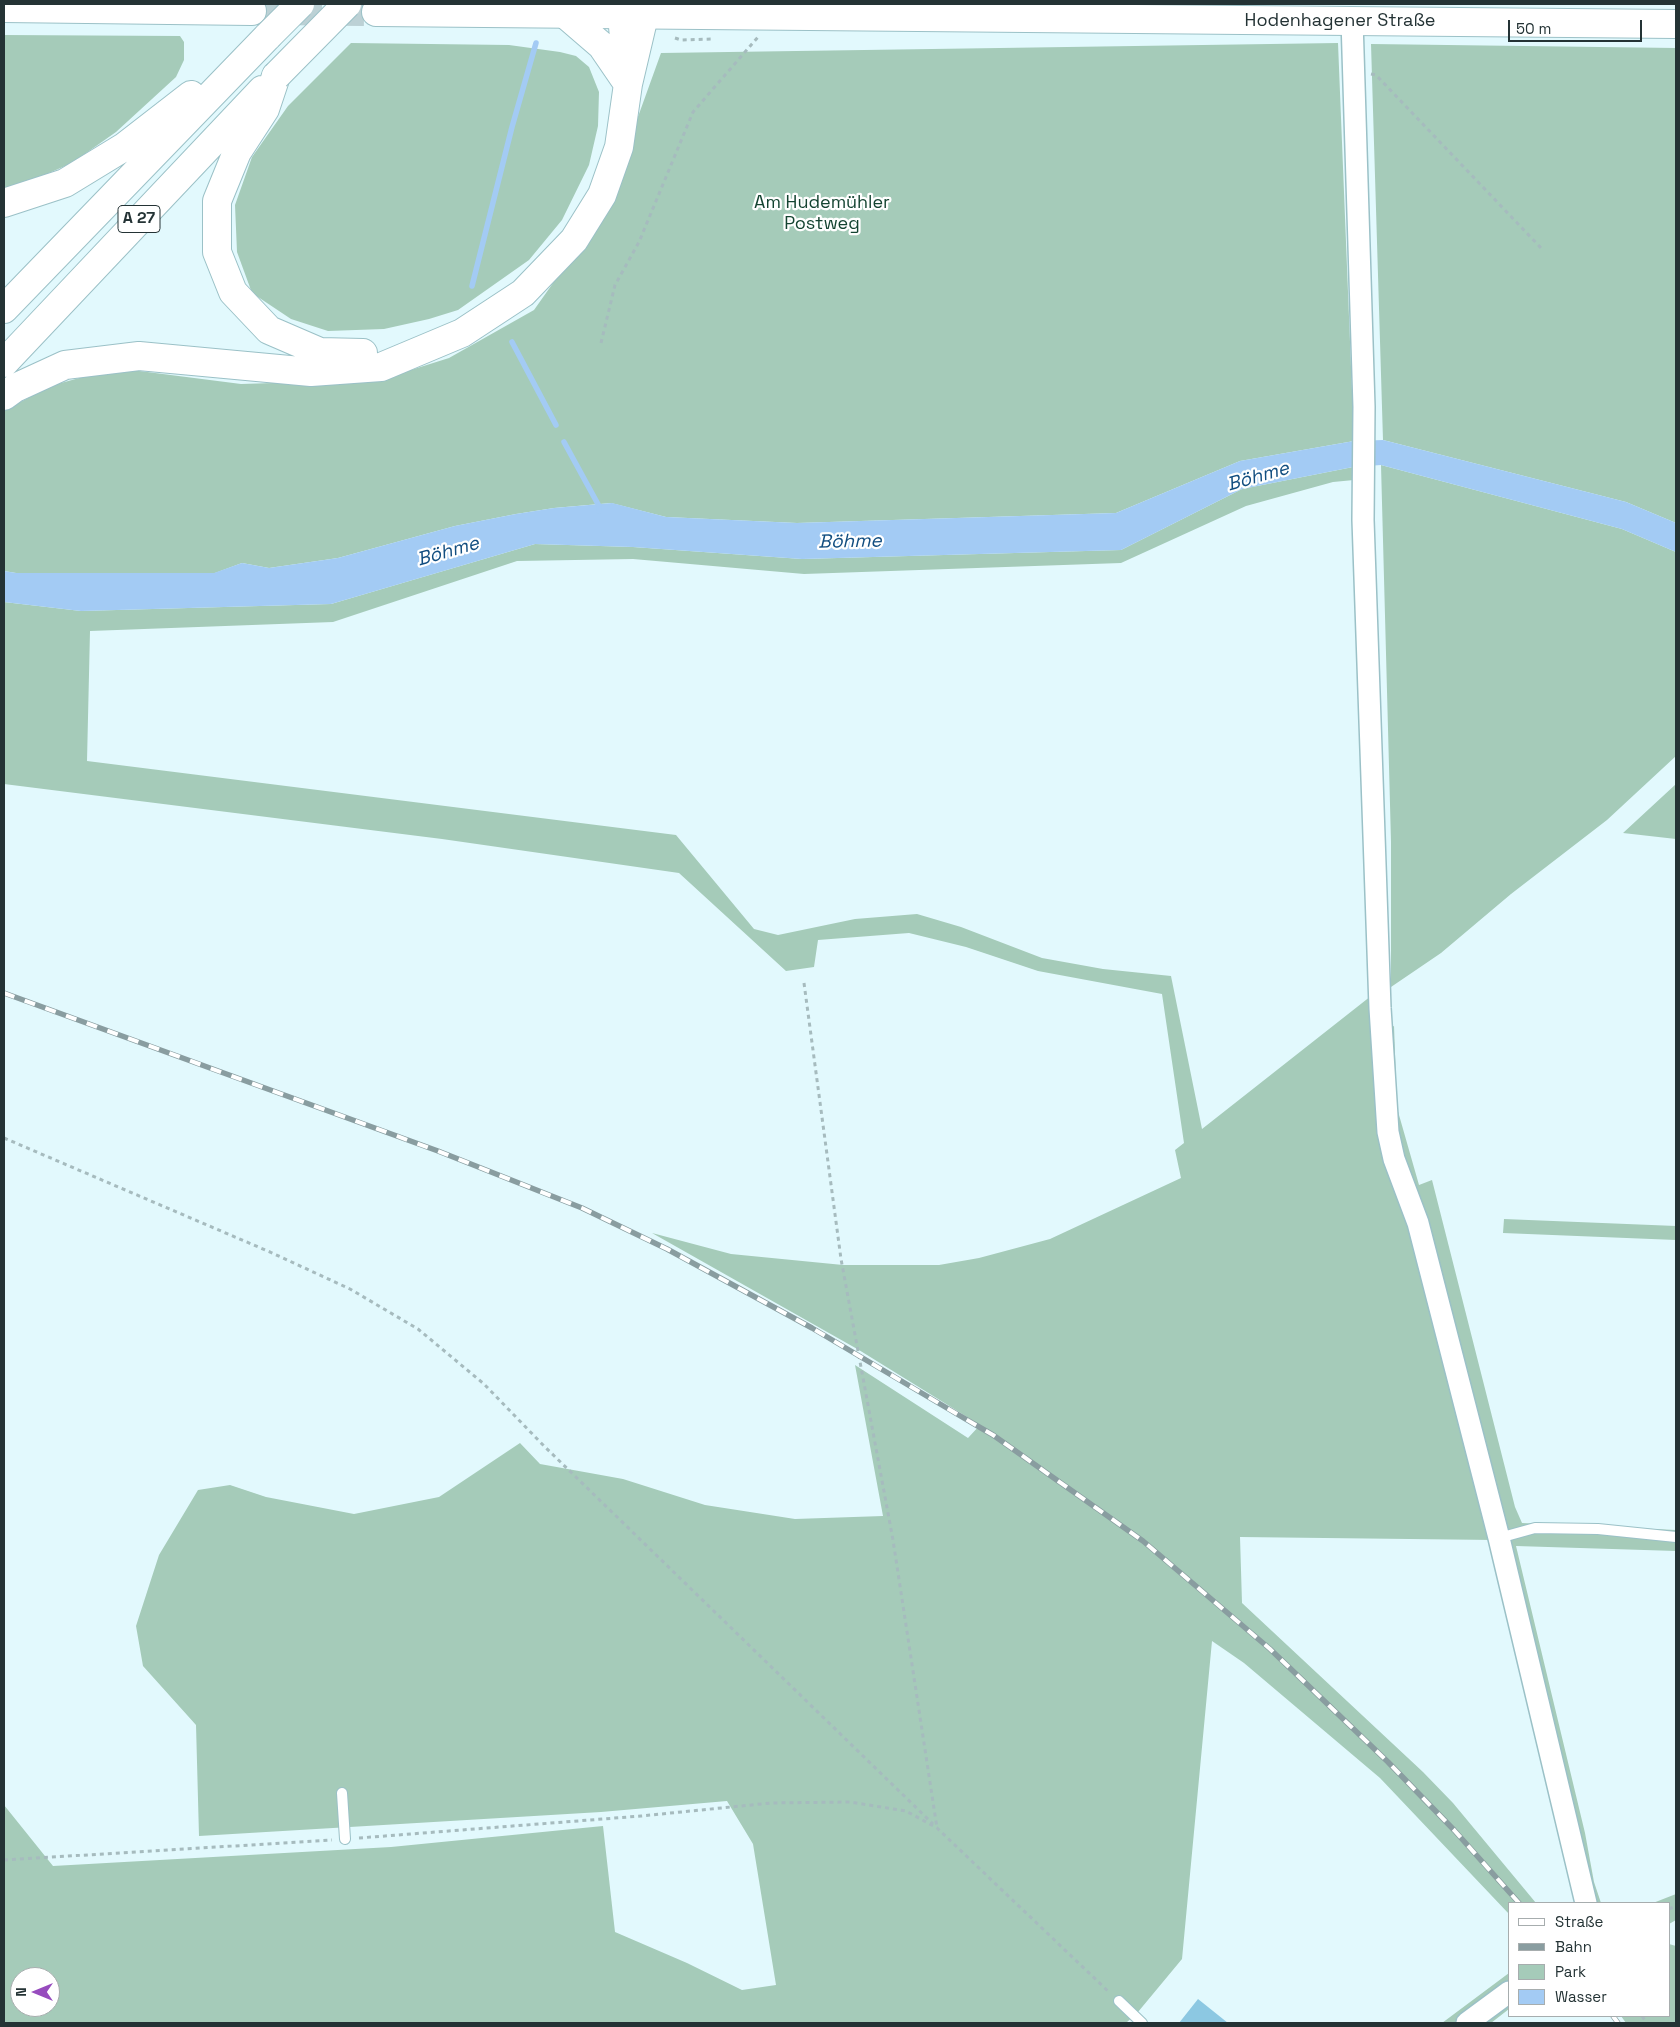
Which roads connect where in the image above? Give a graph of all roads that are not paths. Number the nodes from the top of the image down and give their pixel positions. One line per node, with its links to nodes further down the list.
1 (300, 4): 10 (main road, A 27, bridge)
2 (347, 4): 11 (main road, A 27, bridge)
3 (4, 8): 4 (main road)
4 (252, 11)
5 (376, 12): 6 (main road, Hodenhagener Straße)
6 (566, 15): 7 (main road, Hodenhagener Straße); 12 (main road)
7 (633, 15): 8 (main road, Hodenhagener Straße); 12 (main road)
8 (1352, 20): 9 (main road, Hodenhagener Straße); 19 (street)
9 (1676, 24)
10 (268, 36): 13 (main road); 14 (main road, A 27)
11 (276, 76): 15 (main road); 16 (main road, A 27)
12 (628, 84): 15 (main road)
13 (4, 203)
14 (4, 309)
15 (415, 351): 17 (main road)
16 (4, 363)
17 (4, 396)
18 (1676, 1537): 19 (lane)
19 (1499, 1538): 22 (street)
20 (342, 1793): 21 (lane)
21 (344, 1839)
22 (1586, 1902)
23 (1508, 1993): 26 (street)
24 (1119, 2001): 25 (lane)
25 (1142, 2023)
26 (1467, 2023)

